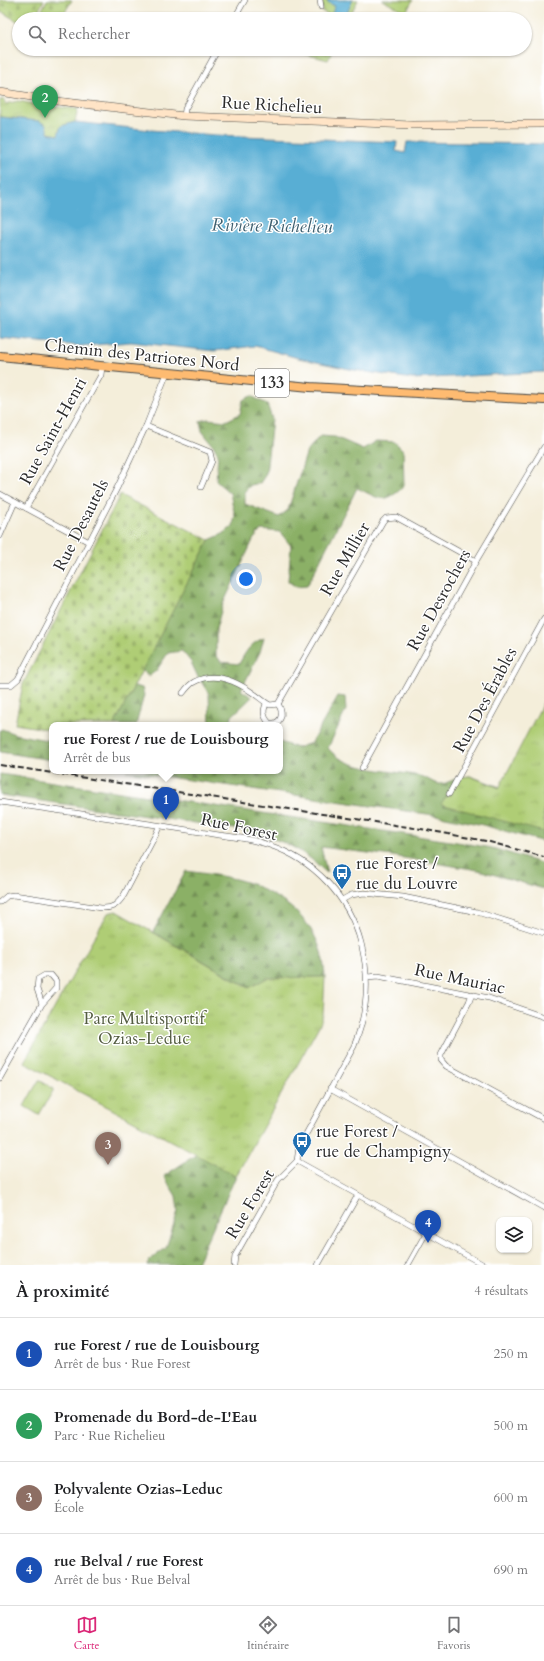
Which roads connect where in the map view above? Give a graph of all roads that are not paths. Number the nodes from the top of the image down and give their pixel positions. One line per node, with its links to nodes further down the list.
1 (244, 0): 4 (street)
2 (320, 0): 3 (street)
3 (321, 7)
4 (238, 12)
5 (214, 56): 7 (street)
6 (0, 92): 7 (main road, Rue Richelieu)
7 (184, 116): 8 (main road, Rue Richelieu)
8 (544, 124)
9 (0, 356): 10 (main road, Chemin des Patriotes Nord / 133)
10 (102, 367): 11 (main road, Chemin des Patriotes Nord / 133); 18 (street, Rue Saint-Henri)
11 (167, 373): 12 (main road, Chemin des Patriotes Nord / 133); 13 (street, Rue Desautels)
12 (544, 400)
13 (146, 426): 15 (street); 20 (street, Rue Desautels)
14 (544, 447): 21 (street, Rue Desrochers)
15 (201, 487)
16 (0, 494): 17 (street)
17 (16, 502): 18 (street); 19 (street)
18 (26, 508): 20 (street)
19 (0, 536)
20 (89, 542): 23 (street, Rue Desautels)
21 (476, 561): 26 (street, Rue Millier); 29 (street, Rue Desrochers)
22 (544, 619): 30 (street, Rue Des Érables)
23 (0, 685)
24 (183, 692): 25 (street)
25 (266, 704): 26 (street); 27 (street)
26 (278, 704): 28 (street)
27 (268, 722)
28 (278, 722)
29 (362, 768)
30 (449, 794)
31 (0, 802): 32 (street, Rue Forest)
32 (159, 826): 33 (street, Rue Forest); 34 (street)
33 (342, 900): 35 (street); 36 (street, Rue Forest)
34 (0, 902)
35 (544, 933)
36 (367, 977): 37 (street, Rue Mauriac); 41 (street, Rue Forest)
37 (472, 994): 39 (street, Rue Mauriac); 42 (street)
38 (42, 1004): 38 (street); 40 (street)
39 (544, 1017)
40 (0, 1078)
41 (330, 1089): 43 (street, Rue Forest); 45 (street)
42 (544, 1119)
43 (297, 1161): 44 (street, Rue Forest); 47 (street, Rue Forest)
44 (358, 1195): 46 (street, Rue Forest); 48 (street)
45 (544, 1208)
46 (426, 1233): 49 (street); 50 (street, Rue Forest)
47 (234, 1265)
48 (318, 1265)
49 (408, 1265)
50 (484, 1265)

